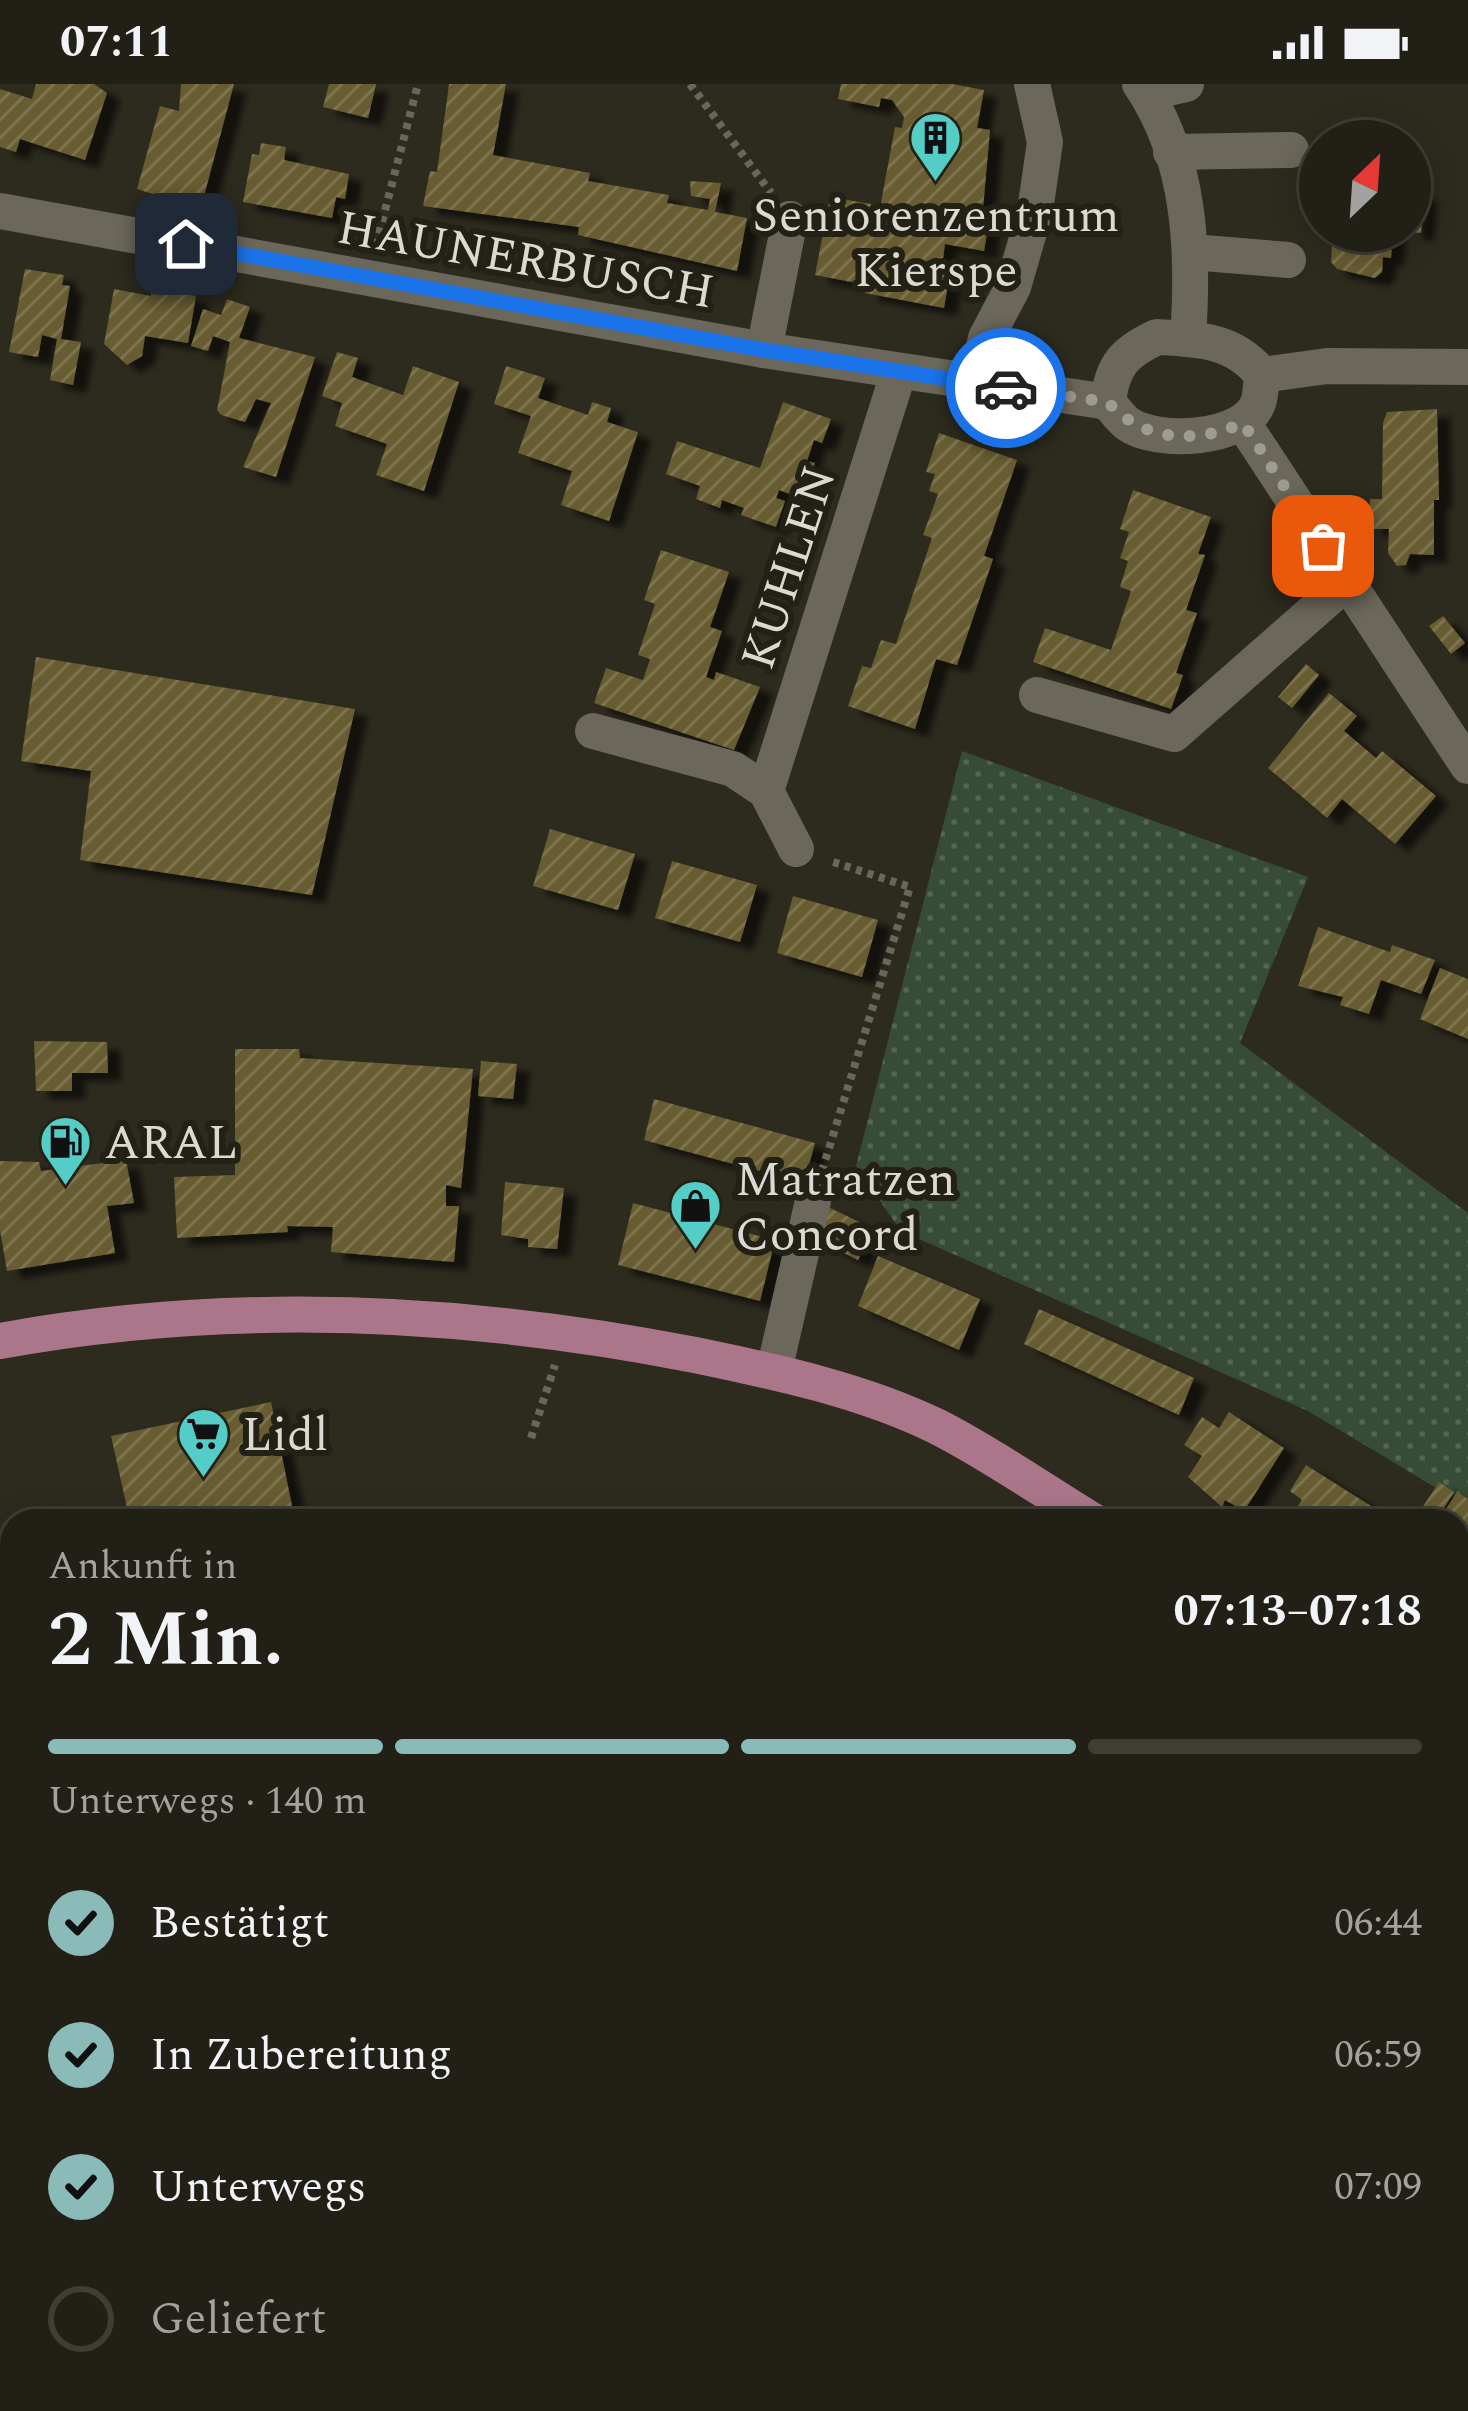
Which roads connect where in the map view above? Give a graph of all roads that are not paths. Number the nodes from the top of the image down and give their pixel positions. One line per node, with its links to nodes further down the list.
1 (1032, 84): 15 (street)
2 (1186, 84): 3 (street)
3 (1144, 89): 5 (street)
4 (1291, 150): 5 (street)
5 (1171, 152): 8 (street)
6 (0, 212): 11 (street, HAUNERBUSCH)
7 (790, 219): 11 (street)
8 (1192, 252): 9 (street); 10 (street)
9 (1288, 260)
10 (1188, 338): 14 (street); 16 (street)
11 (764, 350): 13 (street, HAUNERBUSCH)
12 (1468, 367): 14 (street)
13 (899, 371): 15 (street, HAUNERBUSCH); 22 (street, KUHLEN)
14 (1262, 374): 17 (street)
15 (976, 383): 16 (street, HAUNERBUSCH)
16 (1108, 402): 17 (street)
17 (1243, 423): 18 (street)
18 (1346, 582): 19 (street); 21 (street)
19 (1037, 694)
20 (593, 731): 22 (street)
21 (1468, 766)
22 (766, 791): 23 (street)
23 (796, 849)
24 (813, 1201): 26 (street)
25 (0, 1342): 26 (main road)
26 (775, 1371): 27 (main road)
27 (1073, 1509)

